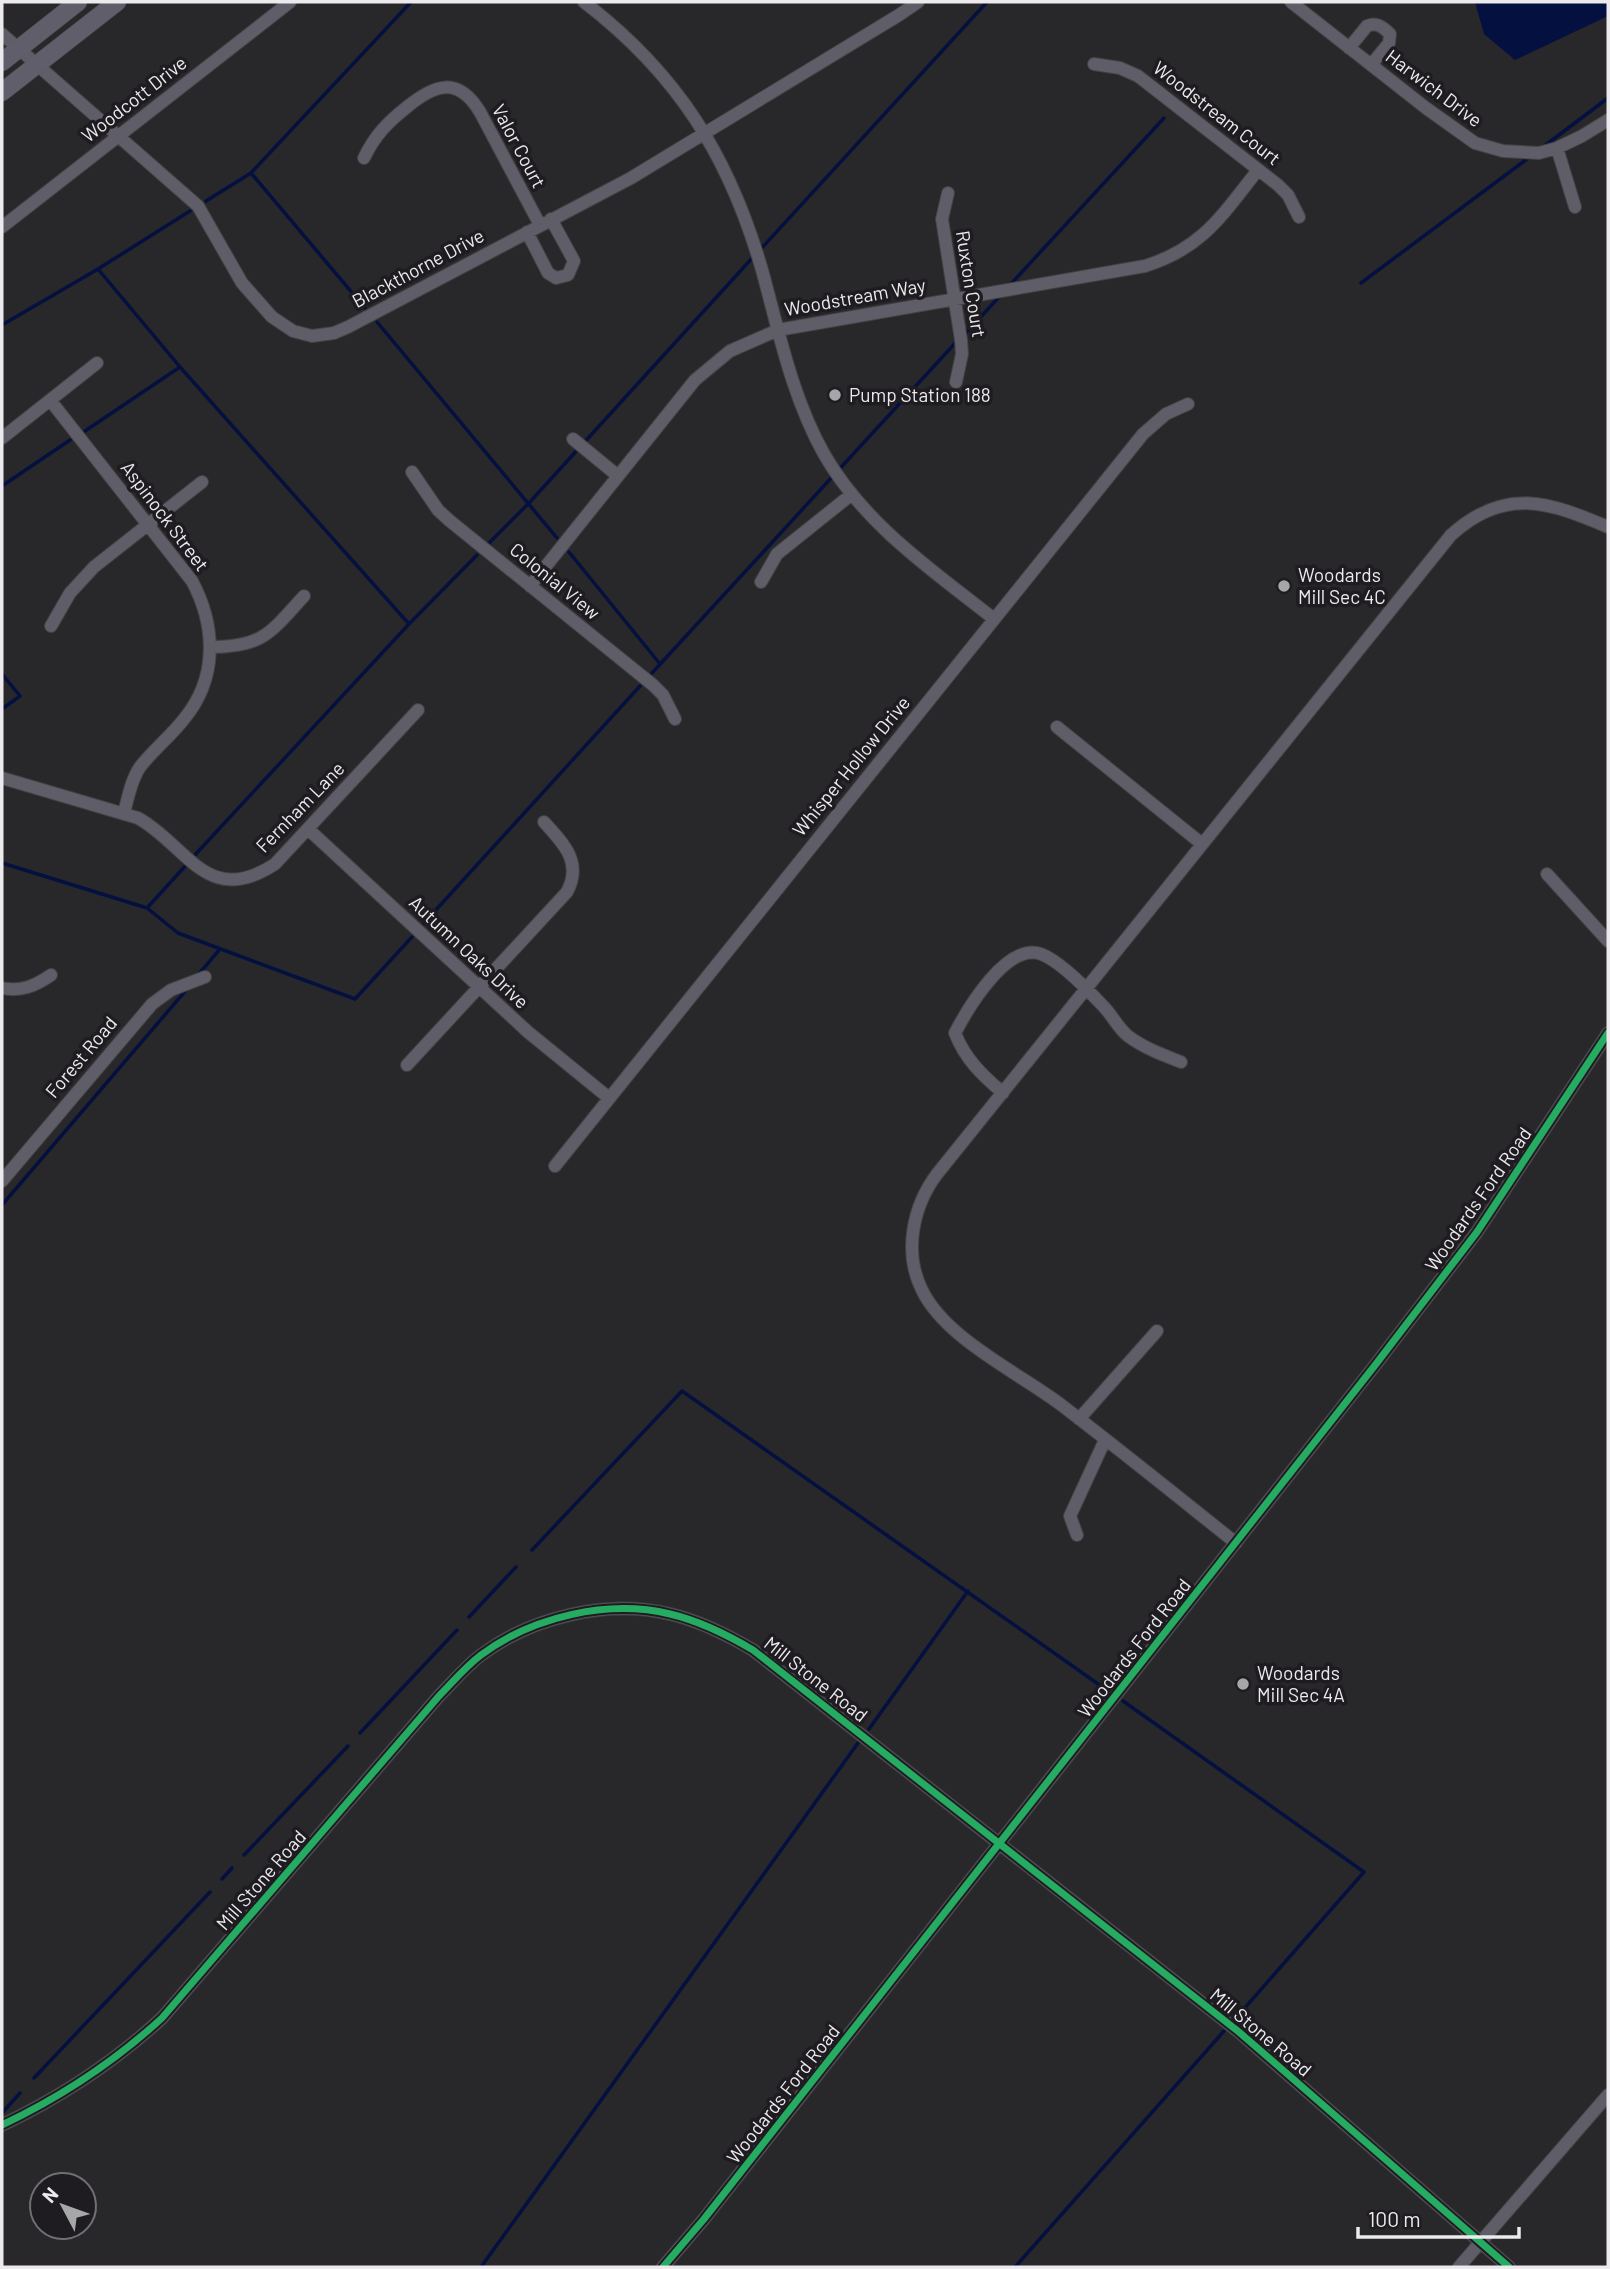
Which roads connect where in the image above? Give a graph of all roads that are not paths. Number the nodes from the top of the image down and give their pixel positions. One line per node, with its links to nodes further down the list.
1 (78, 2): 8 (main road)
2 (117, 2): 12 (main road)
3 (290, 2): 17 (street, Woodcott Drive)
4 (584, 2): 16 (street)
5 (918, 2): 16 (street, Blackthorne Drive)
6 (1291, 2): 9 (street, Harwich Drive)
7 (2, 34): 8 (street, Blackthorne Drive)
8 (19, 48): 10 (main road); 12 (street, Blackthorne Drive)
9 (1349, 48): 13 (street, Harwich Drive); 13 (street)
10 (2, 62)
11 (1094, 64): 20 (street, Woodstream Court)
12 (37, 65): 14 (main road); 17 (street, Blackthorne Drive)
13 (1371, 65): 18 (street, Harwich Drive)
14 (2, 92)
15 (1608, 120): 18 (street, Harwich Drive)
16 (705, 134): 24 (street, Blackthorne Drive); 28 (street)
17 (118, 136): 25 (street, Woodcott Drive); 26 (street, Blackthorne Drive)
18 (1557, 148): 22 (street)
19 (364, 158): 24 (street, Valor Court)
20 (1258, 170): 23 (street, Woodstream Court); 27 (street, Woodstream Way)
21 (948, 193): 27 (street, Ruxton Court)
22 (1576, 207)
23 (1299, 218)
24 (545, 223): 26 (street, Blackthorne Drive); 26 (street, Valor Court)
25 (2, 227)
26 (527, 232)
27 (954, 300): 28 (street, Woodstream Way); 30 (street, Ruxton Court)
28 (778, 330): 36 (street, Woodstream Way); 38 (street)
29 (97, 363): 31 (street)
30 (956, 382)
31 (50, 400): 33 (street); 39 (street, Aspinock Street)
32 (1188, 404): 44 (street, Whisper Hollow Drive)
33 (2, 438)
34 (573, 439): 36 (street)
35 (412, 472): 42 (street, Colonial View)
36 (618, 476): 42 (street, Woodstream Way)
37 (202, 482): 39 (street)
38 (852, 494): 41 (street); 44 (street)
39 (148, 525): 45 (street); 46 (street, Aspinock Street)
40 (1608, 527): 54 (street)
41 (761, 582)
42 (530, 586): 48 (street, Colonial View)
43 (304, 596): 46 (street)
44 (994, 620): 66 (street, Whisper Hollow Drive)
45 (51, 626)
46 (211, 648): 51 (street, Aspinock Street)
47 (418, 710): 53 (street, Fernham Lane)
48 (676, 719)
49 (1058, 727): 54 (street)
50 (2, 779): 51 (street, Fernham Lane)
51 (124, 813): 53 (street, Fernham Lane)
52 (544, 822): 59 (street)
53 (308, 829): 59 (street, Autumn Oaks Drive)
54 (1202, 844): 61 (street)
55 (1546, 874): 56 (street)
56 (1608, 941)
57 (51, 975): 60 (street)
58 (205, 977): 68 (street, Forest Road)
59 (480, 987): 64 (street); 66 (street, Autumn Oaks Drive)
60 (2, 988)
61 (1086, 989): 63 (street); 65 (street); 65 (street)
62 (1608, 1033): 73 (street, Woodards Ford Road)
63 (1181, 1062)
64 (407, 1065)
65 (1003, 1093): 70 (street)
66 (609, 1098): 67 (street, Whisper Hollow Drive)
67 (555, 1166)
68 (2, 1181)
69 (1157, 1331): 70 (street)
70 (1079, 1419): 71 (street)
71 (1105, 1440): 72 (street); 73 (street)
72 (1077, 1535)
73 (1236, 1542): 74 (street, Woodards Ford Road)
74 (1000, 1843): 76 (street, Mill Stone Road); 77 (street, Mill Stone Road); 78 (street, Woodards Ford Road)
75 (1608, 2095): 77 (street)
76 (2, 2125)
77 (1480, 2242): 79 (street); 80 (street, Mill Stone Road)
78 (663, 2267)
79 (1459, 2267)
80 (1509, 2267)

